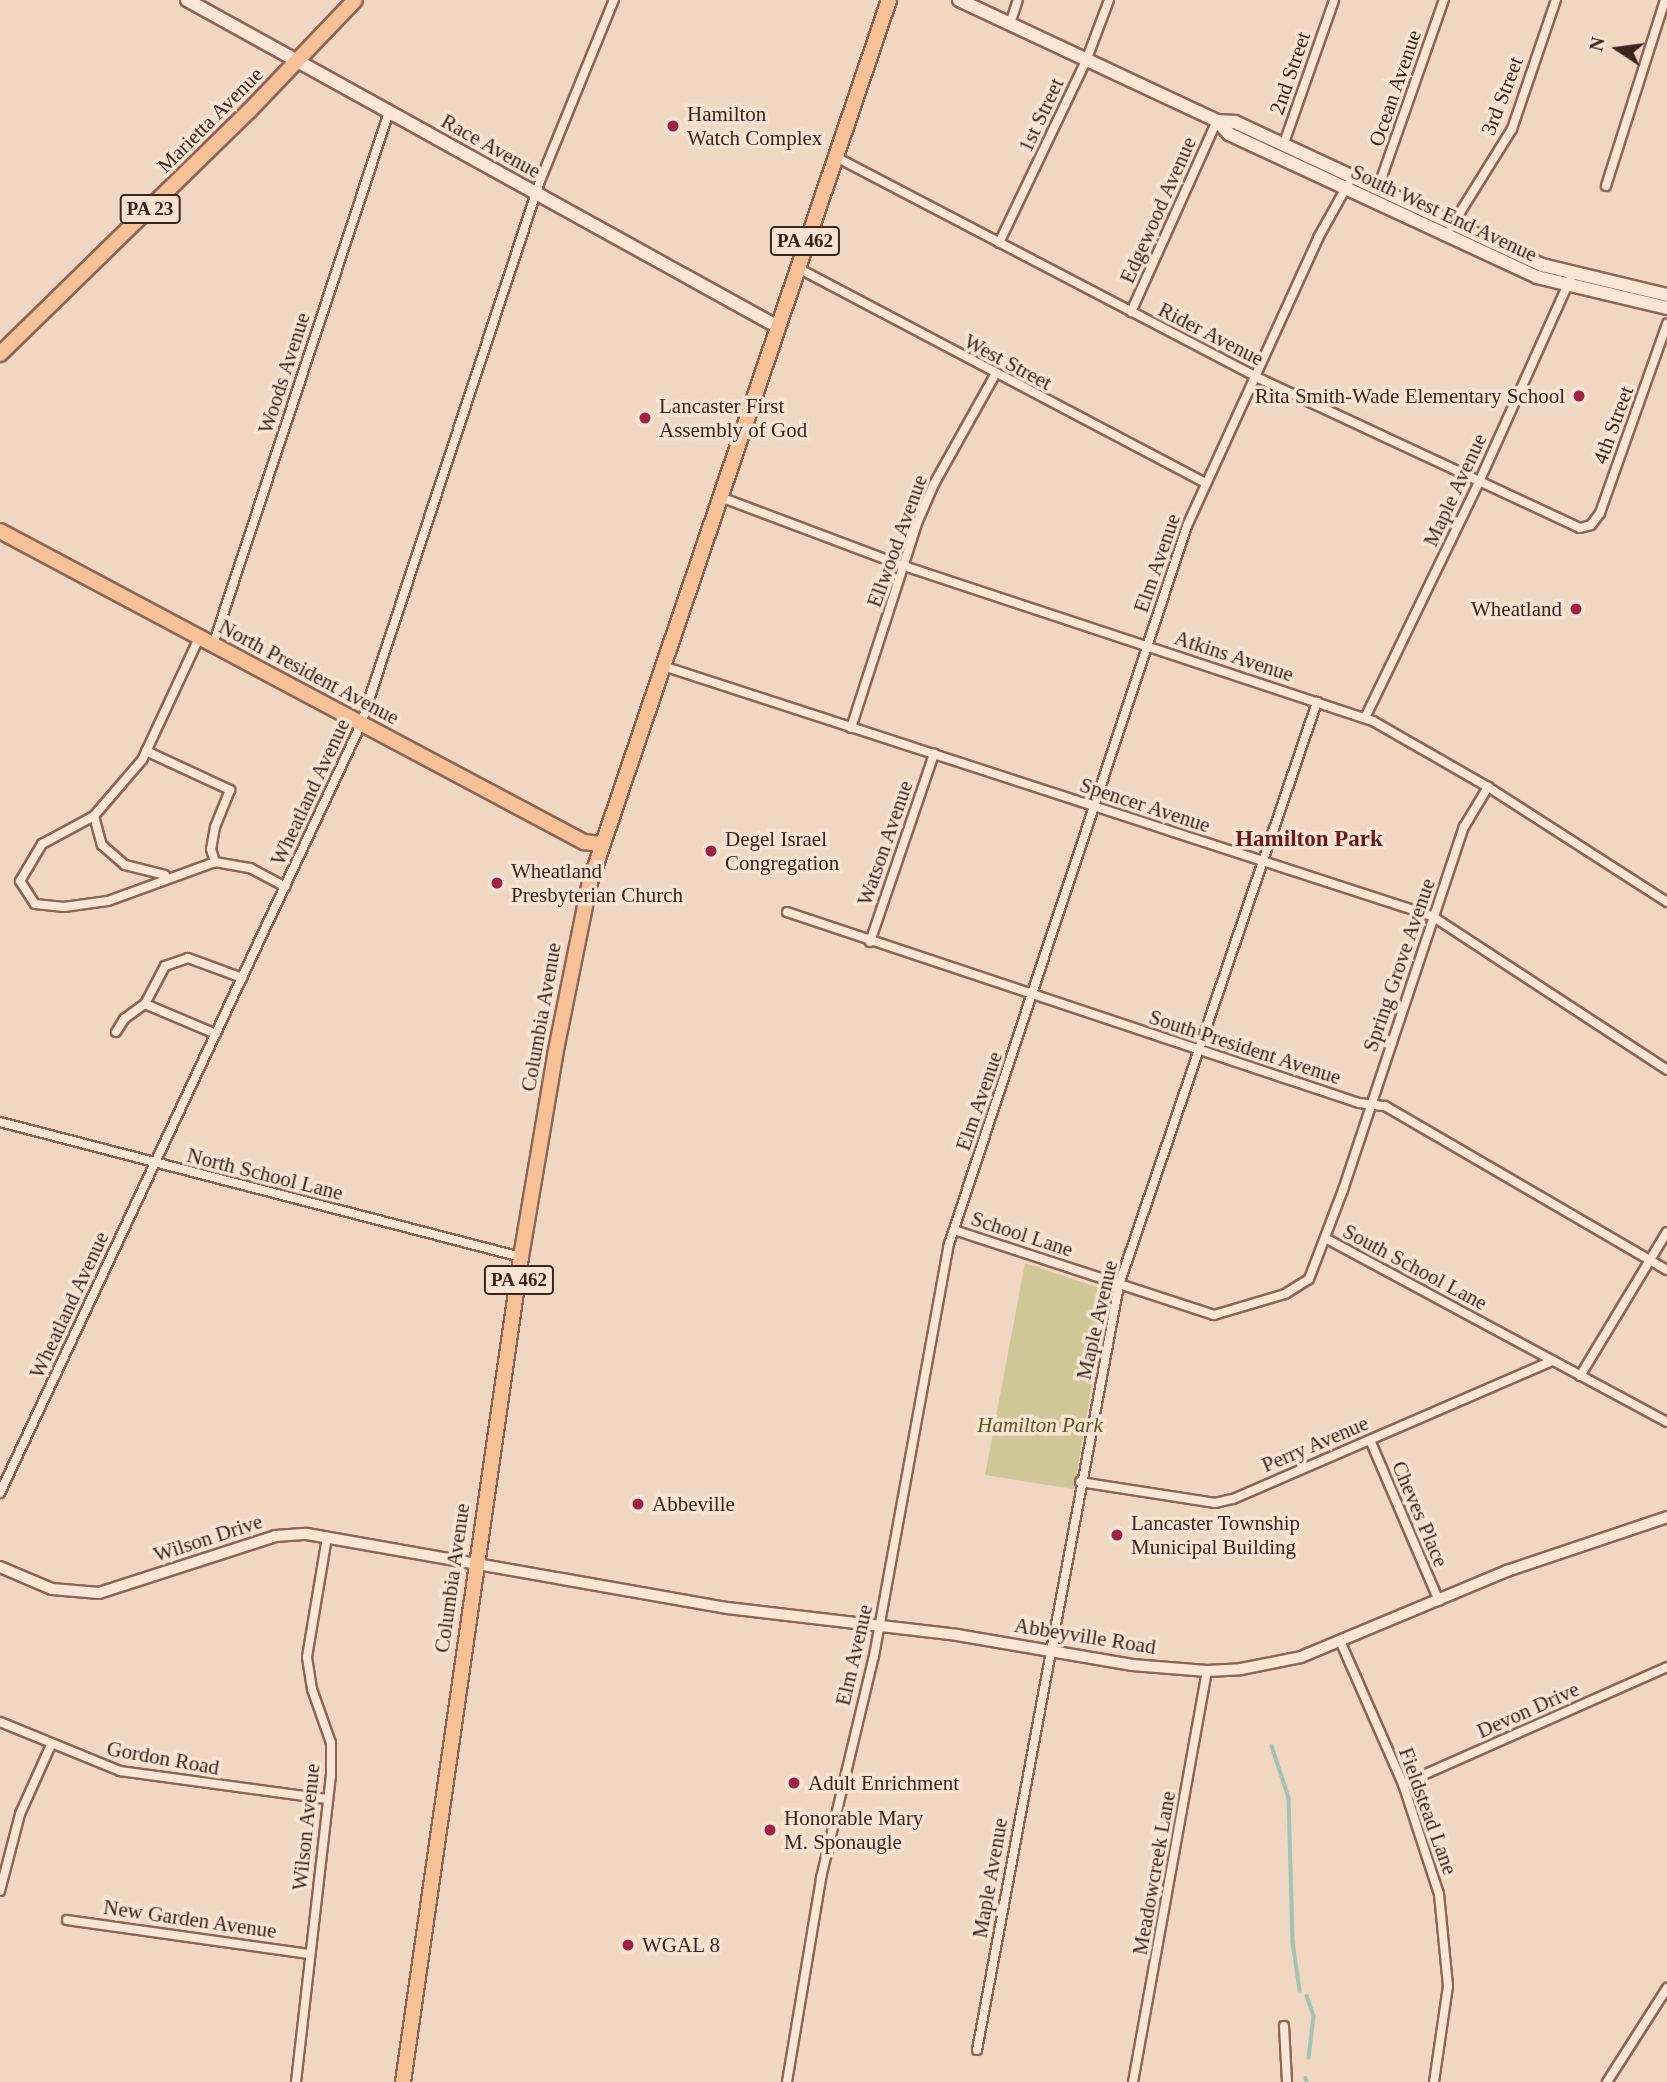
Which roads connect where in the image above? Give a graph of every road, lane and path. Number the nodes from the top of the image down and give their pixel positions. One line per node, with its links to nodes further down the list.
1 (187, 0): 13 (main road, Race Avenue)
2 (355, 0): 13 (main road, Marietta Avenue / PA 23)
3 (614, 0): 23 (street, Wheatland Avenue)
4 (889, 0): 18 (main road, Columbia Avenue / PA 462)
5 (960, 0): 12 (main road, South West End Avenue)
6 (1018, 0): 12 (street)
7 (1109, 0): 14 (street, 1st Street)
8 (1334, 0): 17 (street, 2nd Street)
9 (1444, 0): 22 (street, Ocean Avenue)
10 (1556, 0): 24 (street, 3rd Street)
11 (1664, 1): 20 (street)
12 (1010, 24): 14 (main road, South West End Avenue)
13 (297, 61): 15 (main road, Race Avenue); 34 (main road, Marietta Avenue / PA 23)
14 (1086, 61): 16 (main road, South West End Avenue); 26 (street, 1st Street)
15 (389, 112): 23 (main road, Race Avenue); 44 (street, Woods Avenue)
16 (1217, 121): 17 (main road, South West End Avenue); 31 (street, Edgewood Avenue)
17 (1281, 150): 19 (main road, South West End Avenue); 21 (main road, South West End Avenue)
18 (834, 156): 26 (street, Rider Avenue); 27 (main road, Columbia Avenue / PA 462)
19 (1352, 176): 21 (street, Elm Avenue); 22 (main road, South West End Avenue)
20 (1606, 186)
21 (1345, 188): 25 (main road, South West End Avenue); 36 (street, Elm Avenue)
22 (1378, 188): 24 (main road, South West End Avenue)
23 (536, 193): 33 (main road, Race Avenue); 49 (street, Wheatland Avenue)
24 (1453, 223): 25 (street, 3rd Street); 28 (main road, South West End Avenue)
25 (1446, 235): 28 (main road, South West End Avenue)
26 (999, 243): 31 (street, Rider Avenue)
27 (796, 267): 33 (main road, Columbia Avenue / PA 462); 35 (street, West Street)
28 (1569, 281): 29 (main road, South West End Avenue); 30 (main road, South West End Avenue); 37 (street, Maple Avenue)
29 (1667, 295)
30 (1667, 309)
31 (1131, 312): 36 (street, Rider Avenue)
32 (1667, 324): 40 (street, 4th Street)
33 (776, 326): 39 (main road, Columbia Avenue / PA 462)
34 (0, 354)
35 (995, 375): 38 (street, West Street); 42 (street, Ellwood Avenue)
36 (1256, 377): 37 (street, Rider Avenue); 38 (street, Elm Avenue)
37 (1479, 482): 40 (street, Rider Avenue); 48 (street, Maple Avenue)
38 (1206, 483): 45 (street, Elm Avenue)
39 (718, 496): 42 (street, Atkins Avenue); 46 (main road, Columbia Avenue / PA 462)
40 (1580, 528)
41 (0, 531): 43 (main road, North President Avenue)
42 (904, 566): 45 (street, Atkins Avenue); 50 (street, Ellwood Avenue)
43 (198, 638): 44 (main road, North President Avenue); 51 (street)
44 (213, 645): 49 (main road, North President Avenue)
45 (1148, 646): 47 (street, Atkins Avenue); 54 (street, Elm Avenue)
46 (660, 665): 50 (street, Spencer Avenue); 56 (main road, Columbia Avenue / PA 462)
47 (1317, 702): 48 (street, Atkins Avenue); 58 (street, Maple Avenue)
48 (1365, 718): 53 (street, Atkins Avenue)
49 (361, 724): 56 (main road, North President Avenue); 60 (street, Wheatland Avenue)
50 (851, 728): 52 (street, Spencer Avenue)
51 (146, 751): 55 (street); 57 (street)
52 (934, 754): 54 (street, Spencer Avenue); 64 (street, Watson Avenue)
53 (1488, 786): 61 (street, Atkins Avenue); 63 (street, Spring Grove Avenue)
54 (1096, 808): 58 (street, Spencer Avenue); 66 (street, Elm Avenue)
55 (94, 816): 59 (street); 59 (street)
56 (601, 844): 78 (main road, Columbia Avenue / PA 462)
57 (215, 862): 59 (street); 60 (street)
58 (1262, 862): 63 (street, Spencer Avenue); 70 (street, Maple Avenue)
59 (169, 876)
60 (285, 887): 65 (street, Wheatland Avenue)
61 (1667, 902)
62 (787, 912): 64 (street, South President Avenue)
63 (1432, 916): 71 (street, Spencer Avenue); 72 (street, Spring Grove Avenue)
64 (870, 942): 66 (street, South President Avenue)
65 (242, 978): 67 (street); 69 (street, Wheatland Avenue)
66 (1034, 996): 70 (street, South President Avenue); 75 (street, Elm Avenue)
67 (145, 1004): 68 (street); 69 (street)
68 (116, 1032)
69 (216, 1034): 74 (street, Wheatland Avenue)
70 (1197, 1049): 72 (street, South President Avenue); 81 (street, Maple Avenue)
71 (1667, 1070)
72 (1372, 1103): 77 (street, Spring Grove Avenue); 79 (street, South President Avenue)
73 (0, 1122): 74 (street, North School Lane)
74 (155, 1164): 78 (street, North School Lane); 87 (street, Wheatland Avenue)
75 (954, 1230): 81 (street, School Lane); 93 (street, Elm Avenue)
76 (1667, 1232): 79 (street)
77 (1327, 1239): 81 (street, South School Lane); 82 (street, South School Lane)
78 (522, 1257): 90 (main road, Columbia Avenue / PA 462)
79 (1650, 1260): 80 (street, South President Avenue); 83 (street)
80 (1667, 1270)
81 (1119, 1285): 86 (street, Maple Avenue)
82 (1552, 1361): 83 (street, South School Lane); 85 (street, Perry Avenue)
83 (1580, 1376): 84 (street, South School Lane)
84 (1667, 1422)
85 (1370, 1440): 86 (street, Perry Avenue); 92 (street, Cheves Place)
86 (1080, 1482): 95 (street, Maple Avenue)
87 (0, 1493)
88 (1667, 1517): 92 (street, Abbeyville Road)
89 (327, 1537): 90 (street, Wilson Drive); 91 (street, Wilson Drive); 101 (street, Wilson Avenue)
90 (475, 1564): 93 (street, Abbeyville Road); 109 (main road, Columbia Avenue / PA 462)
91 (0, 1567)
92 (1439, 1601): 94 (street, Abbeyville Road)
93 (880, 1626): 95 (street, Abbeyville Road); 110 (street, Elm Avenue)
94 (1341, 1643): 97 (street, Abbeyville Road); 100 (street, Fieldstead Lane)
95 (1049, 1650): 97 (street, Abbeyville Road); 107 (street, Maple Avenue)
96 (1667, 1667): 100 (street, Devon Drive)
97 (1207, 1671): 111 (street, Meadowcreek Lane)
98 (0, 1722): 99 (street, Gordon Road)
99 (51, 1745): 101 (street, Gordon Road); 102 (street)
100 (1403, 1784): 113 (street, Fieldstead Lane)
101 (328, 1799): 104 (street, Wilson Avenue)
102 (0, 1891)
103 (67, 1920): 104 (street, New Garden Avenue)
104 (309, 1954): 108 (street, Wilson Avenue)
105 (1667, 1987): 114 (street)
106 (1284, 2026): 112 (street)
107 (977, 2050)
108 (296, 2082)
109 (402, 2082)
110 (787, 2082)
111 (1133, 2082)
112 (1287, 2082)
113 (1434, 2082)
114 (1607, 2082)

